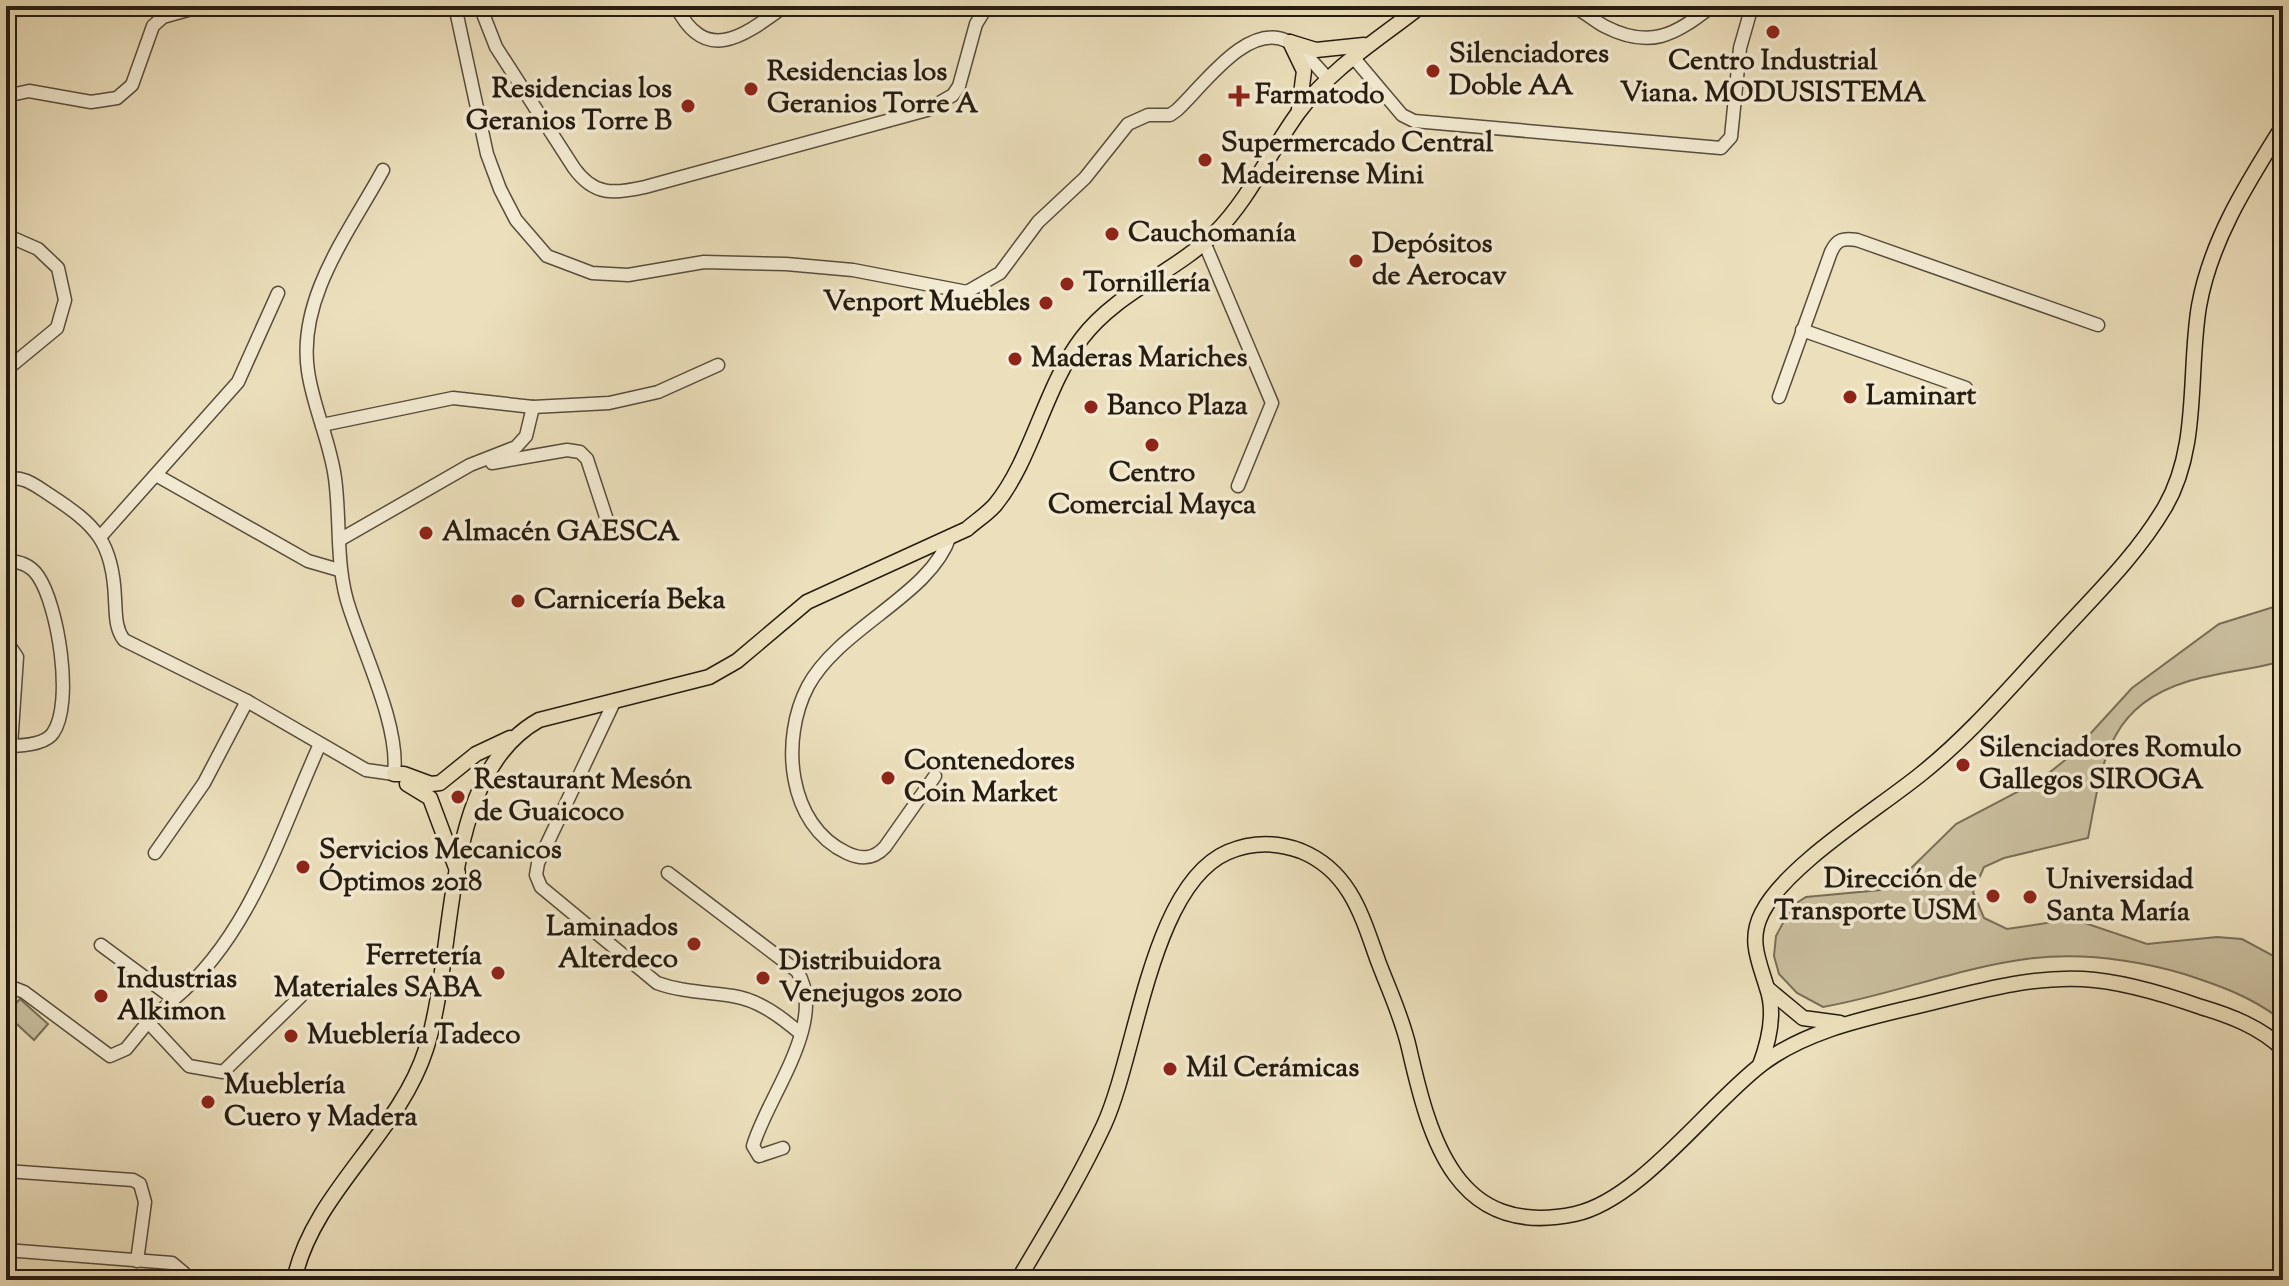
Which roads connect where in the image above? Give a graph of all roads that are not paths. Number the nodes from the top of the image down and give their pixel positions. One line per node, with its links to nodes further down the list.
1 (202, 6): 15 (street)
2 (455, 6): 11 (street)
3 (480, 6): 6 (street)
4 (676, 6): 5 (street)
5 (785, 6)
6 (987, 6)
7 (1421, 6): 12 (main road)
8 (1712, 6): 10 (street)
9 (1752, 6): 13 (street)
10 (1581, 8)
11 (1290, 42): 12 (main road); 14 (street); 16 (main road)
12 (1369, 44): 13 (main road)
13 (1353, 57): 14 (main road)
14 (1328, 79): 16 (main road)
15 (6, 96)
16 (1298, 113): 20 (main road)
17 (2283, 126): 53 (main road)
18 (383, 170): 29 (street)
19 (6, 235): 25 (street)
20 (1204, 242): 33 (street); 36 (main road)
21 (278, 293): 31 (street)
22 (2098, 325): 23 (street)
23 (1802, 330): 26 (street); 27 (street)
24 (718, 365): 28 (street)
25 (8, 367)
26 (1966, 388)
27 (1779, 397)
28 (533, 407): 29 (street); 30 (street)
29 (322, 425): 37 (street)
30 (465, 467): 34 (street); 37 (street)
31 (156, 475): 35 (street); 39 (street)
32 (6, 479): 35 (street)
33 (1238, 486)
34 (608, 523)
35 (101, 536): 42 (street)
36 (950, 536): 41 (main road); 47 (street)
37 (341, 539): 39 (street)
38 (6, 560): 45 (street)
39 (339, 570): 46 (street)
40 (6, 641): 45 (street)
41 (615, 700): 43 (main road); 58 (street)
42 (247, 701): 44 (street); 48 (street)
43 (514, 737): 46 (main road); 50 (main road)
44 (320, 744): 46 (street); 55 (street)
45 (8, 746)
46 (394, 774): 50 (main road)
47 (935, 776)
48 (155, 853)
49 (668, 873): 58 (street)
50 (458, 874): 66 (main road)
51 (101, 945): 55 (street)
52 (6, 985): 56 (street)
53 (1768, 989): 57 (main road); 60 (main road)
54 (301, 996): 56 (street)
55 (174, 999): 56 (street)
56 (148, 1022)
57 (1847, 1023): 59 (main road); 60 (main road)
58 (800, 1033): 61 (street)
59 (2283, 1049)
60 (1760, 1065): 67 (main road)
61 (783, 1148)
62 (6, 1171): 64 (street)
63 (6, 1250): 64 (street)
64 (137, 1261): 65 (street)
65 (187, 1280)
66 (294, 1280)
67 (1018, 1280)

